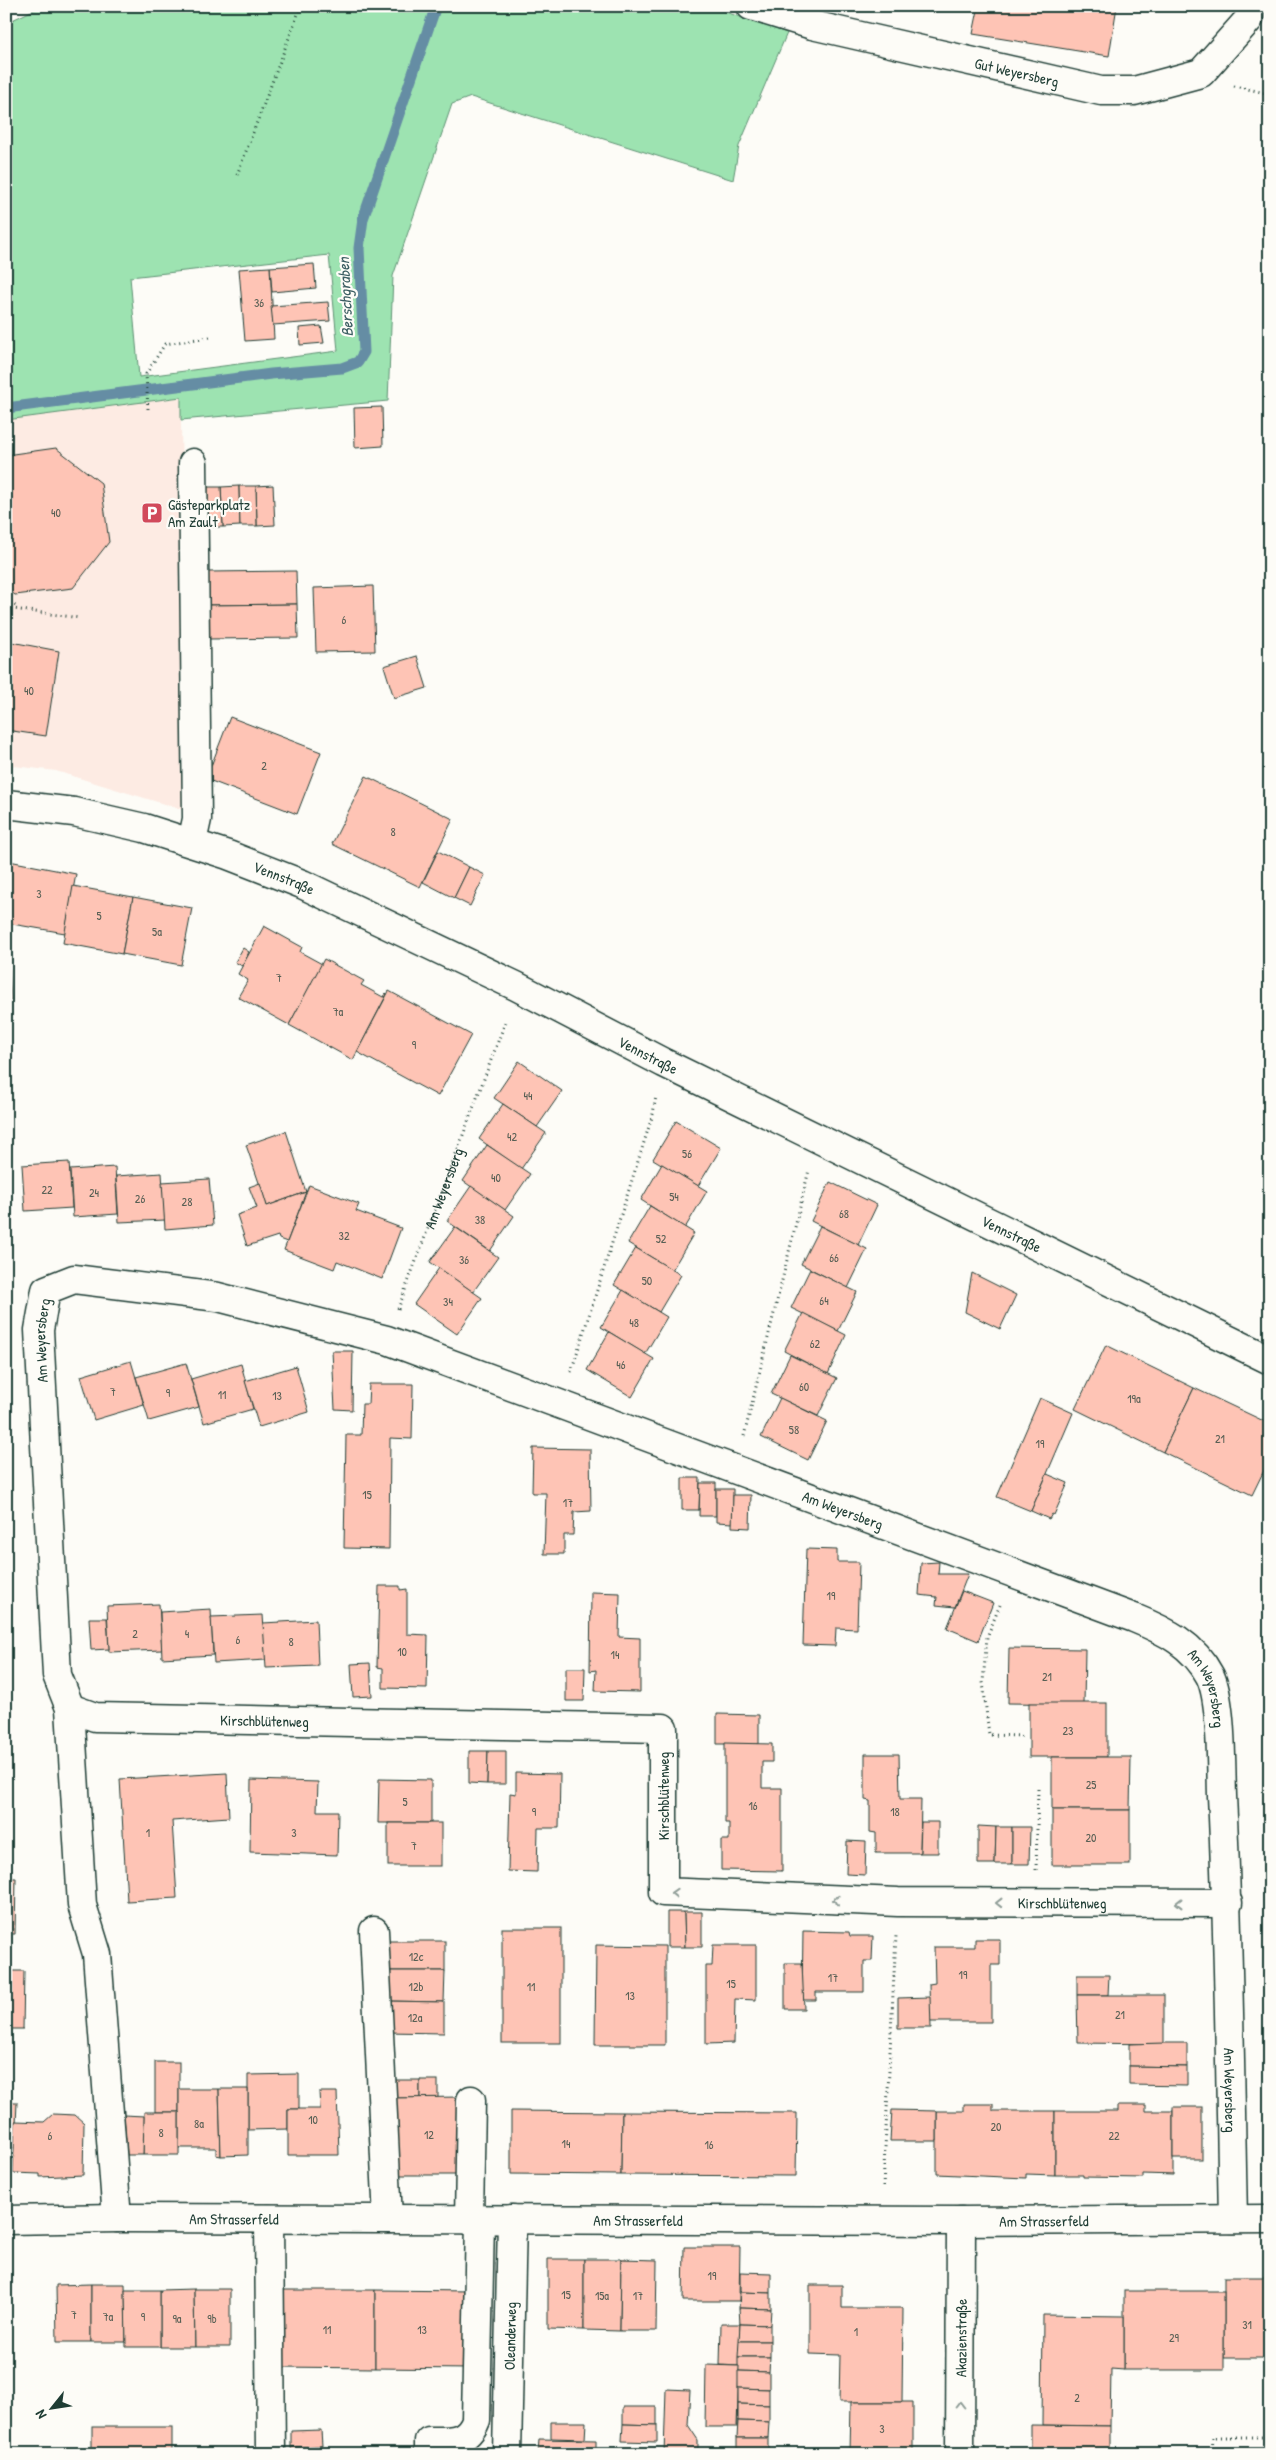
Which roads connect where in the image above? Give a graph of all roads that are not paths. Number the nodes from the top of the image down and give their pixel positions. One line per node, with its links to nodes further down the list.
1 (751, 6): 2 (street, Gut Weyersberg)
2 (1251, 6)
3 (193, 463): 5 (street)
4 (6, 804): 5 (street, Vennstraße)
5 (192, 842): 6 (street, Vennstraße)
6 (1270, 1360)
7 (70, 1708): 8 (street, Kirschblütenweg, one-way to 7); 8 (street, Am Weyersberg); 11 (street)
8 (1228, 1904): 15 (street, Am Weyersberg)
9 (374, 1931): 14 (street)
10 (471, 2100): 17 (street)
11 (117, 2218): 12 (street, Am Strasserfeld); 16 (street, Am Strasserfeld)
12 (269, 2218): 14 (street, Am Strasserfeld); 20 (street)
13 (1270, 2218): 15 (street, Am Strasserfeld)
14 (388, 2219): 17 (street, Am Strasserfeld)
15 (1233, 2219): 19 (street, Am Strasserfeld)
16 (6, 2220)
17 (474, 2220): 18 (street, Am Strasserfeld); 21 (street)
18 (512, 2220): 19 (street, Am Strasserfeld); 22 (street, Oleanderweg)
19 (961, 2221): 23 (street, Akazienstraße, one-way to 19)
20 (271, 2454)
21 (429, 2454)
22 (507, 2454)
23 (960, 2454)

